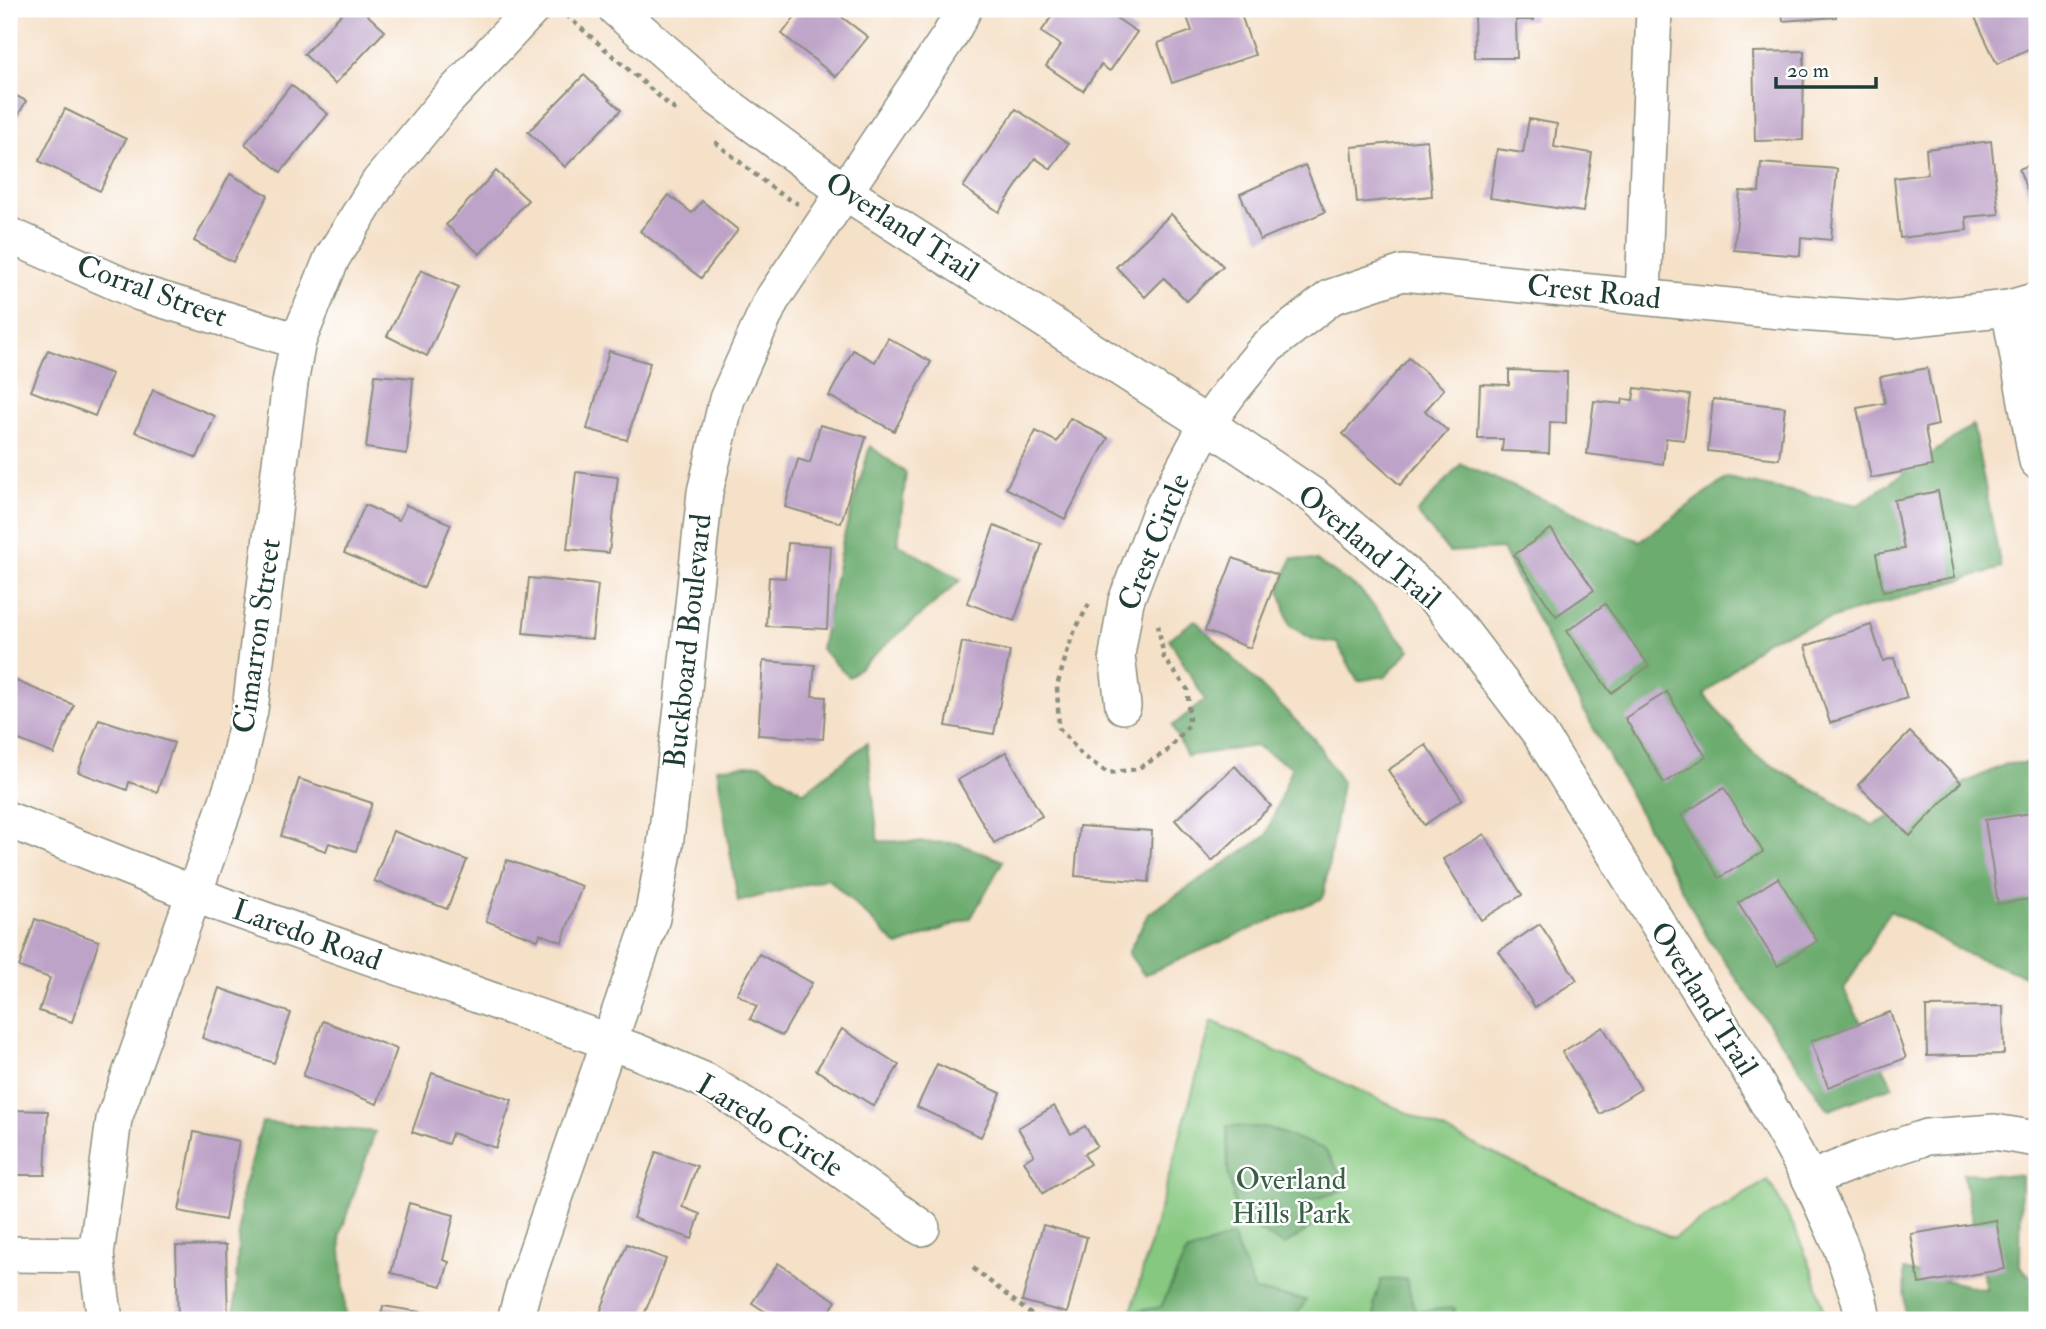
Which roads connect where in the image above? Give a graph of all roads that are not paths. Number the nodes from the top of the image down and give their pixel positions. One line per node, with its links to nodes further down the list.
1 (532, 9): 9 (street, Cimarron Street)
2 (616, 9): 5 (street, Overland Trail)
3 (964, 9): 5 (street, Buckboard Boulevard)
4 (1654, 9): 7 (street)
5 (845, 192): 10 (street, Overland Trail); 15 (street, Buckboard Boulevard)
6 (9, 234): 9 (street, Corral Street)
7 (1643, 296): 8 (street, Crest Road); 10 (street, Crest Road)
8 (2023, 304): 11 (street)
9 (298, 341): 14 (street, Cimarron Street)
10 (1207, 424): 12 (street, Crest Circle); 17 (street, Overland Trail)
11 (2037, 461)
12 (1123, 706)
13 (9, 820): 14 (street, Laredo Road)
14 (194, 894): 15 (street, Laredo Road); 20 (street, Cimarron Street)
15 (609, 1042): 18 (street, Laredo Circle); 22 (street, Buckboard Boulevard)
16 (2037, 1139): 17 (street)
17 (1810, 1179): 23 (street, Overland Trail)
18 (922, 1228)
19 (9, 1254): 20 (street)
20 (96, 1255): 21 (street, Cimarron Street)
21 (105, 1320)
22 (515, 1320)
23 (1863, 1320)

